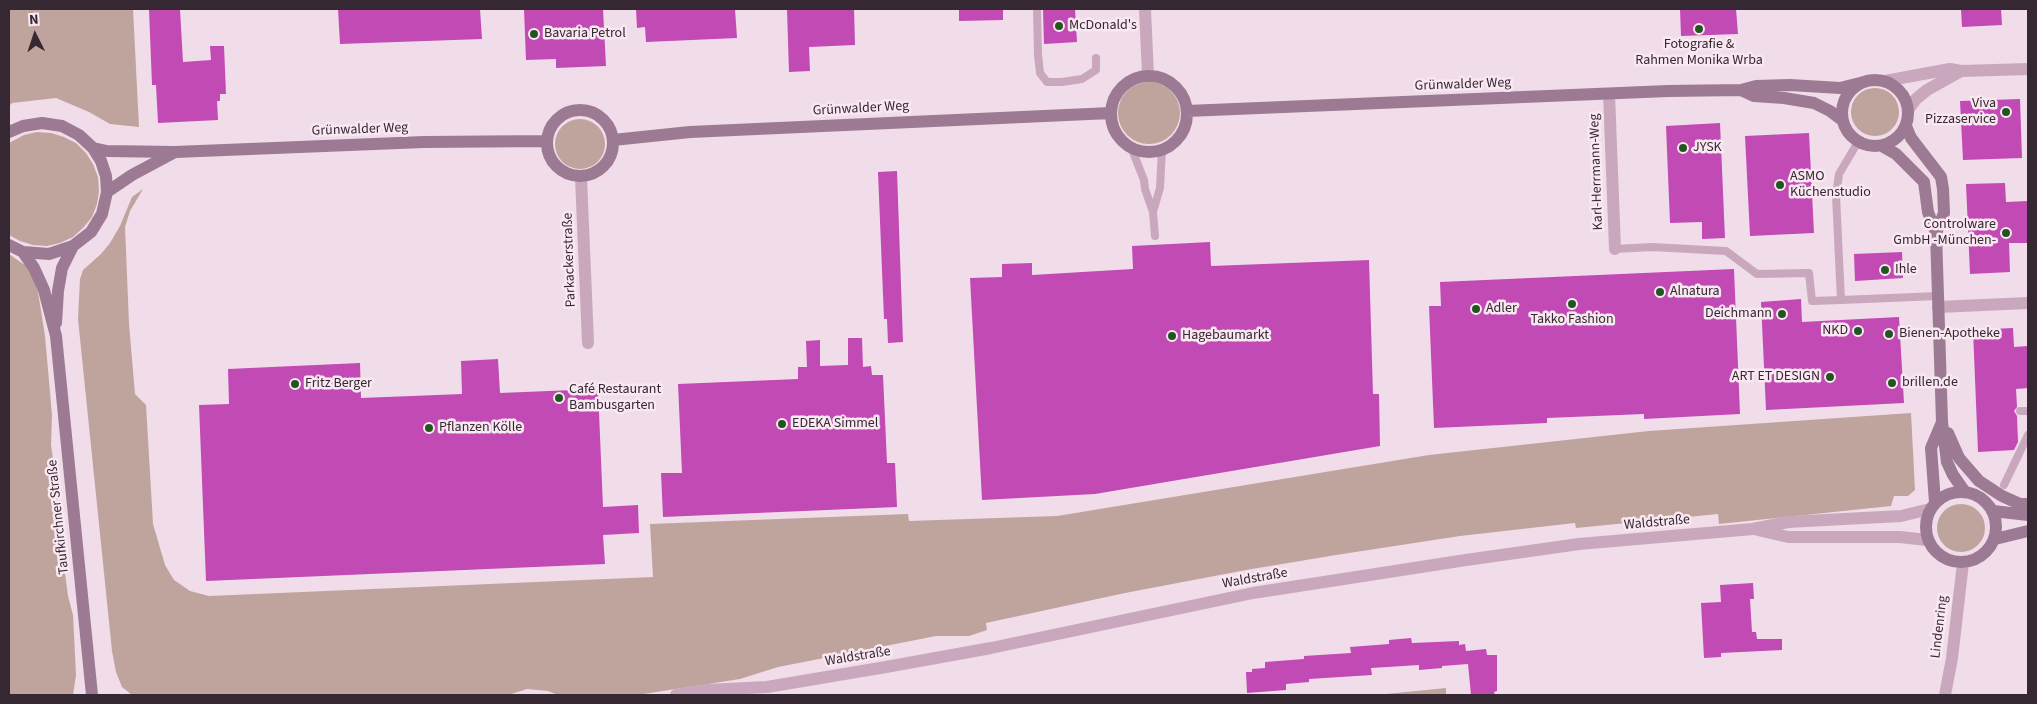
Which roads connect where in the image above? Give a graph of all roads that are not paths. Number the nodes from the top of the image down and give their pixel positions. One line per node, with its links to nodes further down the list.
1 (1037, 9): 3 (lane)
2 (1145, 9): 6 (street)
3 (1096, 58)
4 (2028, 69): 5 (street, Grünwalder Weg)
5 (1961, 71): 7 (street, Grünwalder Weg); 11 (street, Grünwalder Weg)
6 (1148, 76): 12 (main road); 13 (main road)
7 (1885, 81): 8 (main road, Grünwalder Weg); 11 (main road)
8 (1860, 83): 9 (main road, Grünwalder Weg); 14 (main road)
9 (1741, 90): 10 (main road, Grünwalder Weg); 14 (main road, Grünwalder Weg)
10 (1609, 94): 12 (main road, Grünwalder Weg); 32 (street, Karl-Herrmann-Weg)
11 (1908, 110): 15 (main road)
12 (1187, 111): 23 (main road)
13 (1111, 113): 17 (main road, Grünwalder Weg); 21 (main road)
14 (1842, 120): 19 (main road, Grünwalder Weg)
15 (1906, 126): 20 (main road); 28 (main road)
16 (9, 132): 22 (main road)
17 (613, 140): 18 (main road); 25 (main road)
18 (547, 141): 24 (main road, Grünwalder Weg); 25 (main road)
19 (1858, 142): 20 (main road); 34 (lane)
20 (1882, 146): 28 (main road)
21 (1131, 147): 23 (main road); 27 (lane)
22 (93, 148): 24 (main road, Grünwalder Weg); 26 (main road)
23 (1162, 149): 27 (lane)
24 (175, 152): 26 (main road, Grünwalder Weg)
25 (581, 176): 38 (street, Parkackerstraße)
26 (107, 192): 31 (main road)
27 (1153, 212): 29 (lane)
28 (1936, 233): 35 (main road)
29 (1155, 236)
30 (9, 245): 33 (main road)
31 (73, 246): 33 (main road); 37 (main road, Taufkirchner Straße)
32 (1615, 248): 34 (lane)
33 (23, 252): 37 (main road, Taufkirchner Straße)
34 (1841, 300): 35 (lane)
35 (1938, 301): 36 (street); 39 (main road)
36 (2028, 303)
37 (56, 336): 53 (main road, Taufkirchner Straße)
38 (588, 343)
39 (1942, 422): 42 (main road); 43 (main road); 44 (main road)
40 (2028, 435): 41 (lane)
41 (2004, 485)
42 (1965, 492): 44 (main road, Waldstraße); 45 (main road)
43 (2028, 504)
44 (1933, 506): 47 (street, Waldstraße); 50 (main road)
45 (1993, 511): 46 (main road); 49 (main road)
46 (2028, 514)
47 (1753, 529): 50 (street, Waldstraße); 52 (street, Waldstraße)
48 (2028, 531): 49 (main road)
49 (1995, 539): 51 (main road)
50 (1928, 540): 51 (main road)
51 (1963, 563): 56 (street, Lindenring)
52 (767, 687): 54 (street, Waldstraße); 55 (street, Waldstraße)
53 (92, 695)
54 (676, 695)
55 (740, 695)
56 (1945, 695)

